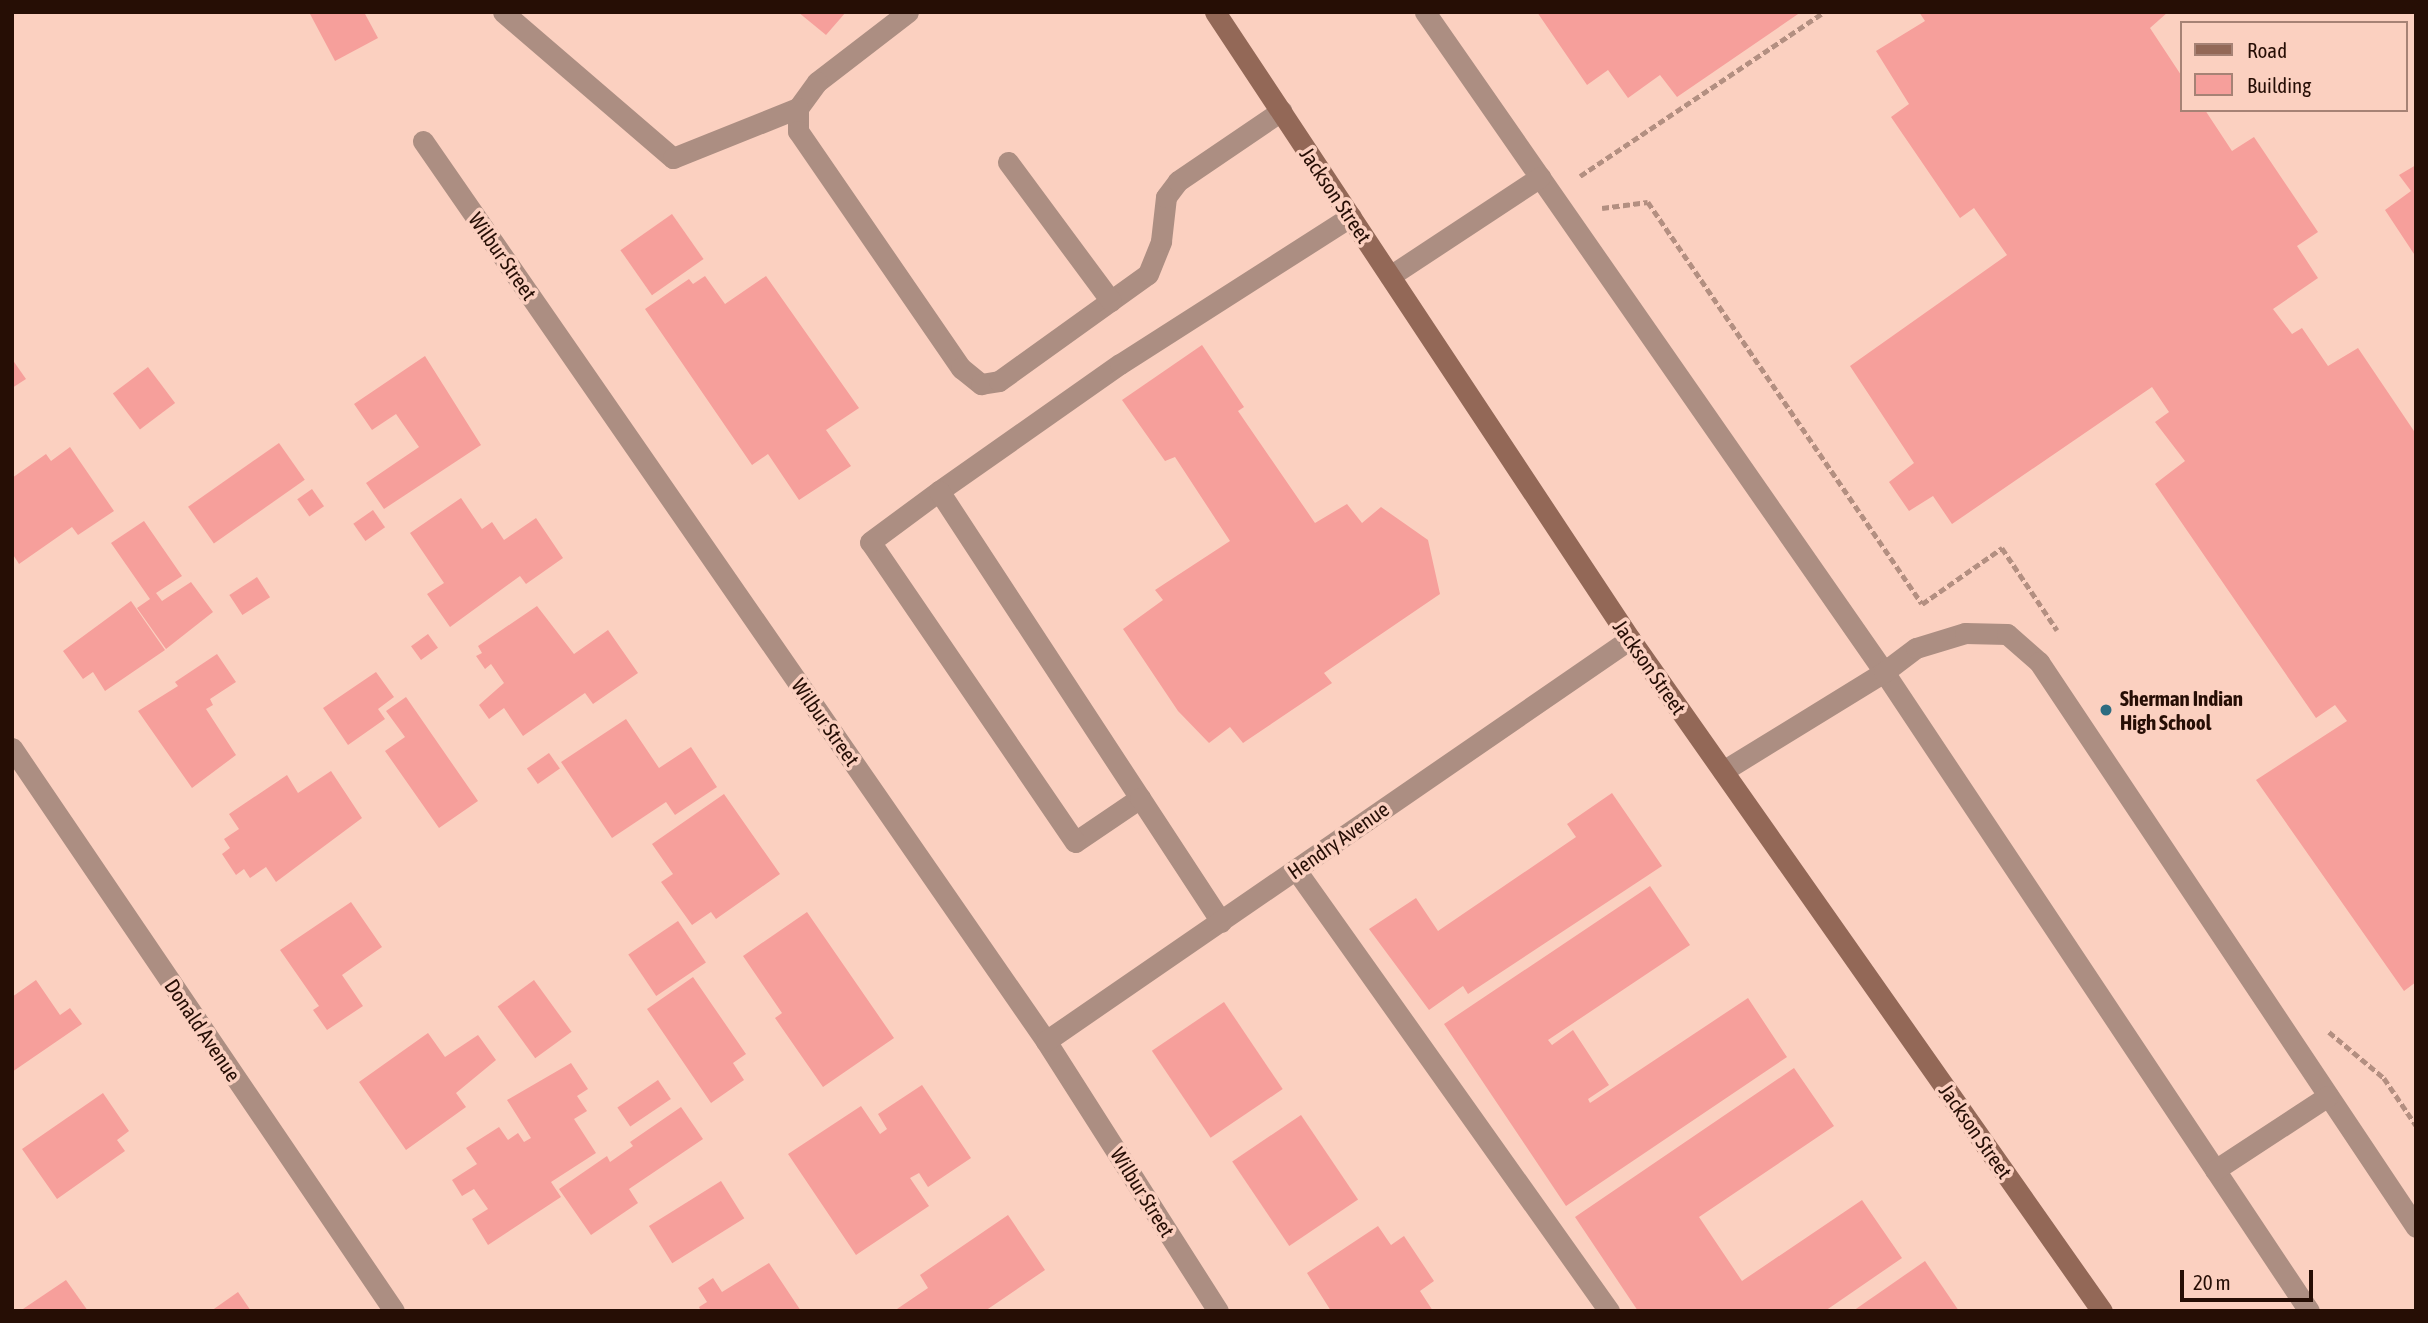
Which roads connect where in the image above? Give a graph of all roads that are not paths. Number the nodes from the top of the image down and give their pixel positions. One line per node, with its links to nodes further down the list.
1 (503, 12): 5 (street)
2 (908, 12): 5 (street)
3 (1215, 12): 6 (street, Jackson Street)
4 (1426, 12): 9 (street)
5 (798, 108): 12 (street)
6 (1280, 111): 10 (street, Jackson Street); 12 (street)
7 (423, 141): 21 (street, Wilbur Street)
8 (1009, 162): 12 (street)
9 (1540, 177): 11 (street); 15 (street)
10 (1351, 216): 11 (street, Jackson Street); 13 (street)
11 (1390, 276): 14 (street, Jackson Street)
12 (1111, 301)
13 (939, 491): 18 (street); 18 (street)
14 (1630, 639): 17 (street, Jackson Street); 19 (street, Hendry Avenue)
15 (1884, 673): 17 (street); 22 (street); 23 (street)
16 (12, 748): 25 (street, Donald Avenue)
17 (1723, 771): 28 (street, Jackson Street)
18 (1140, 798): 20 (street)
19 (1296, 870): 20 (street, Hendry Avenue); 27 (street)
20 (1221, 922): 21 (street, Hendry Avenue)
21 (1046, 1041): 26 (street, Wilbur Street)
22 (2328, 1096): 23 (street); 24 (street)
23 (2215, 1170): 29 (street)
24 (2416, 1227)
25 (394, 1311)
26 (1218, 1311)
27 (1609, 1311)
28 (2102, 1311)
29 (2309, 1311)

